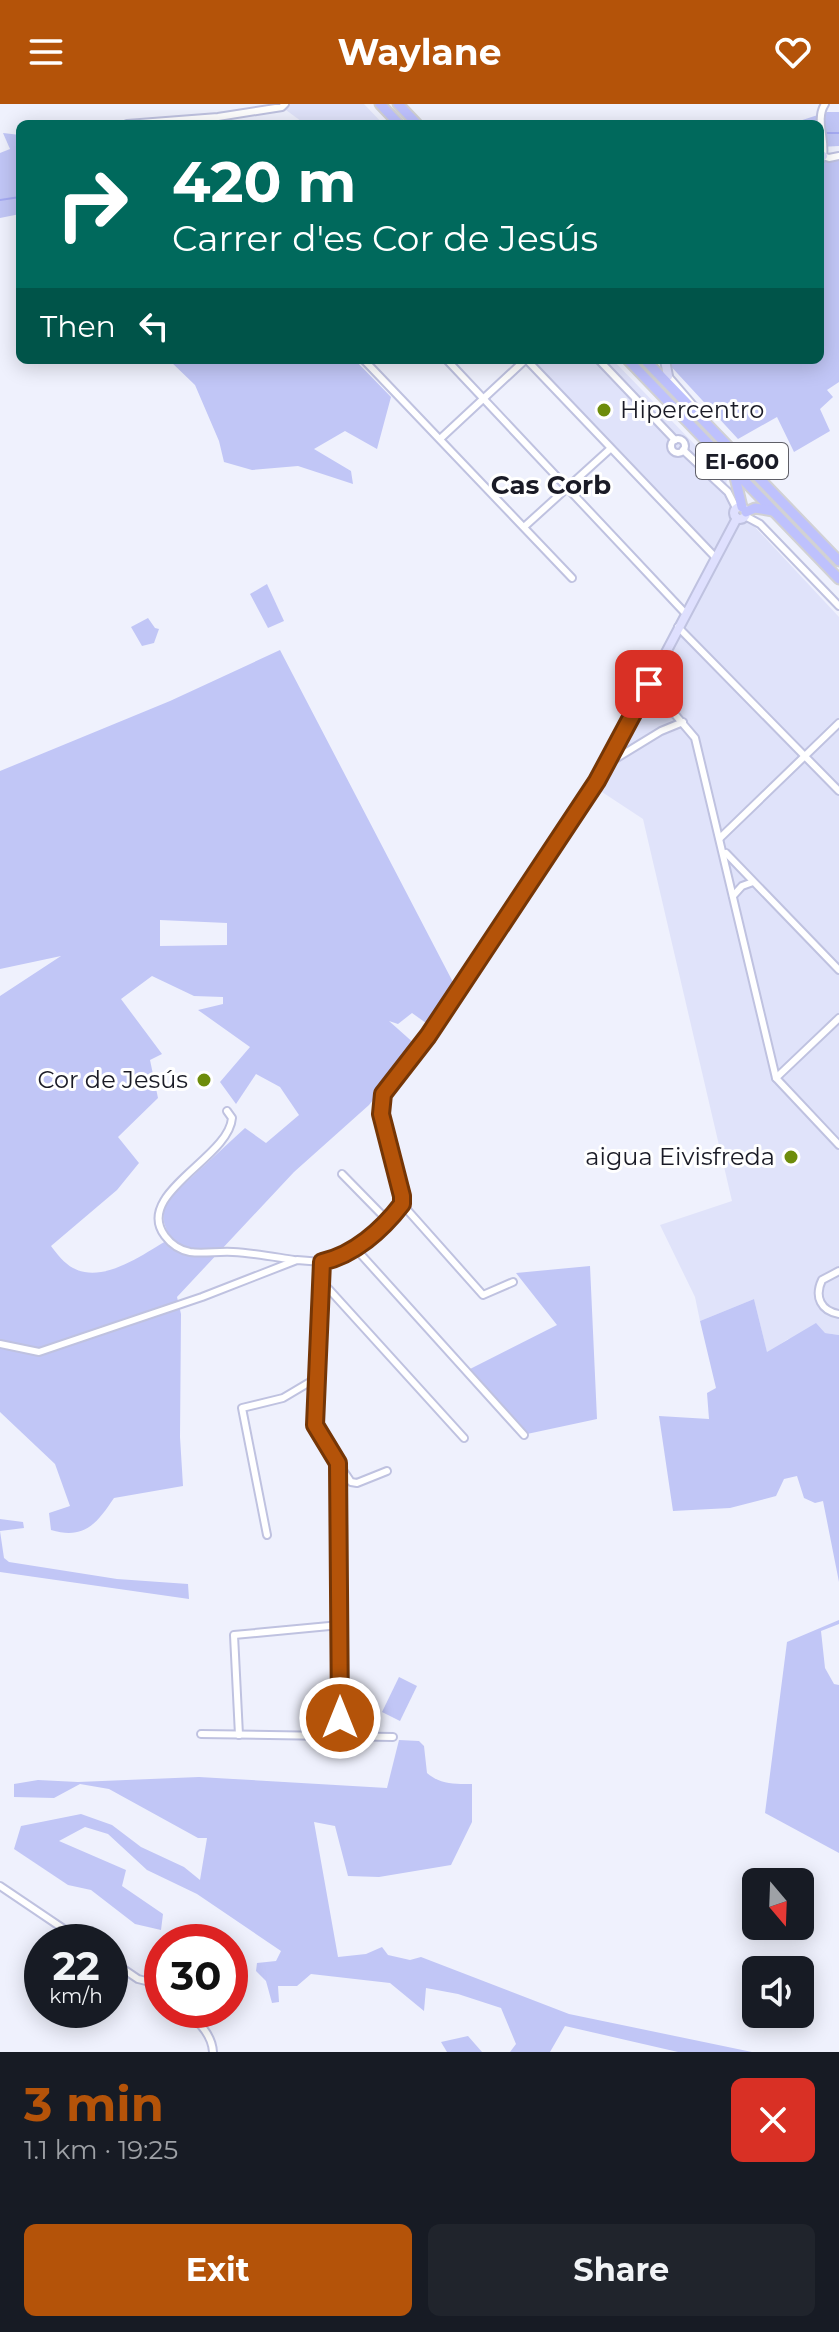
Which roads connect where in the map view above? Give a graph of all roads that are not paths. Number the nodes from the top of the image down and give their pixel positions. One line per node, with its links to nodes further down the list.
1 (285, 104): 4 (street)
2 (380, 104): 5 (main road)
3 (398, 104): 6 (main road)
4 (179, 120)
5 (395, 120)
6 (413, 120)
7 (368, 364): 18 (street)
8 (451, 364): 16 (street)
9 (522, 364): 16 (street)
10 (530, 364): 19 (street)
11 (603, 364): 23 (street)
12 (632, 364): 20 (main road, EI-600)
13 (649, 364): 17 (main road, EI-600)
14 (666, 364): 15 (street)
15 (668, 376): 17 (street)
16 (483, 399): 18 (street); 21 (street)
17 (707, 424): 26 (main road, EI-600)
18 (440, 439): 24 (street)
19 (610, 449): 21 (street); 25 (street)
20 (733, 470): 22 (main road, EI-600); 23 (main road)
21 (567, 488): 24 (street); 30 (street)
22 (773, 511): 23 (main road); 28 (main road, EI-600)
23 (741, 512): 25 (street); 29 (street)
24 (524, 527): 27 (street)
25 (716, 558): 30 (street)
26 (839, 561)
27 (572, 578)
28 (839, 579)
29 (839, 606)
30 (685, 613): 31 (street)
31 (678, 627): 32 (street); 35 (street)
32 (649, 684): 33 (street); 36 (street)
33 (683, 722): 36 (street); 38 (street)
34 (839, 723): 35 (street)
35 (805, 757): 37 (street); 38 (street)
36 (607, 764): 48 (street)
37 (839, 791)
38 (720, 838): 39 (street)
39 (723, 850): 40 (street); 41 (street)
40 (753, 882): 41 (street); 42 (street)
41 (733, 896): 44 (street)
42 (839, 970)
43 (839, 1018): 44 (street)
44 (776, 1078): 46 (street)
45 (227, 1111): 51 (street)
46 (839, 1145)
47 (342, 1174): 49 (street)
48 (402, 1204): 49 (street); 54 (street)
49 (387, 1220): 50 (street)
50 (356, 1249): 52 (street); 59 (street)
51 (297, 1260): 52 (street); 57 (street)
52 (322, 1262): 55 (street)
53 (839, 1271): 56 (street)
54 (513, 1282)
55 (320, 1284): 58 (street); 60 (street)
56 (839, 1314)
57 (0, 1344)
58 (315, 1379): 61 (street); 63 (street)
59 (524, 1435)
60 (464, 1438)
61 (338, 1463): 62 (street); 64 (street)
62 (387, 1471)
63 (267, 1535)
64 (340, 1625): 66 (street); 67 (street)
65 (201, 1734): 66 (street)
66 (239, 1735): 67 (street)
67 (340, 1737): 68 (street)
68 (393, 1737)
69 (0, 1886): 70 (street)
70 (56, 1924)
71 (204, 2028): 72 (street)
72 (213, 2052)

